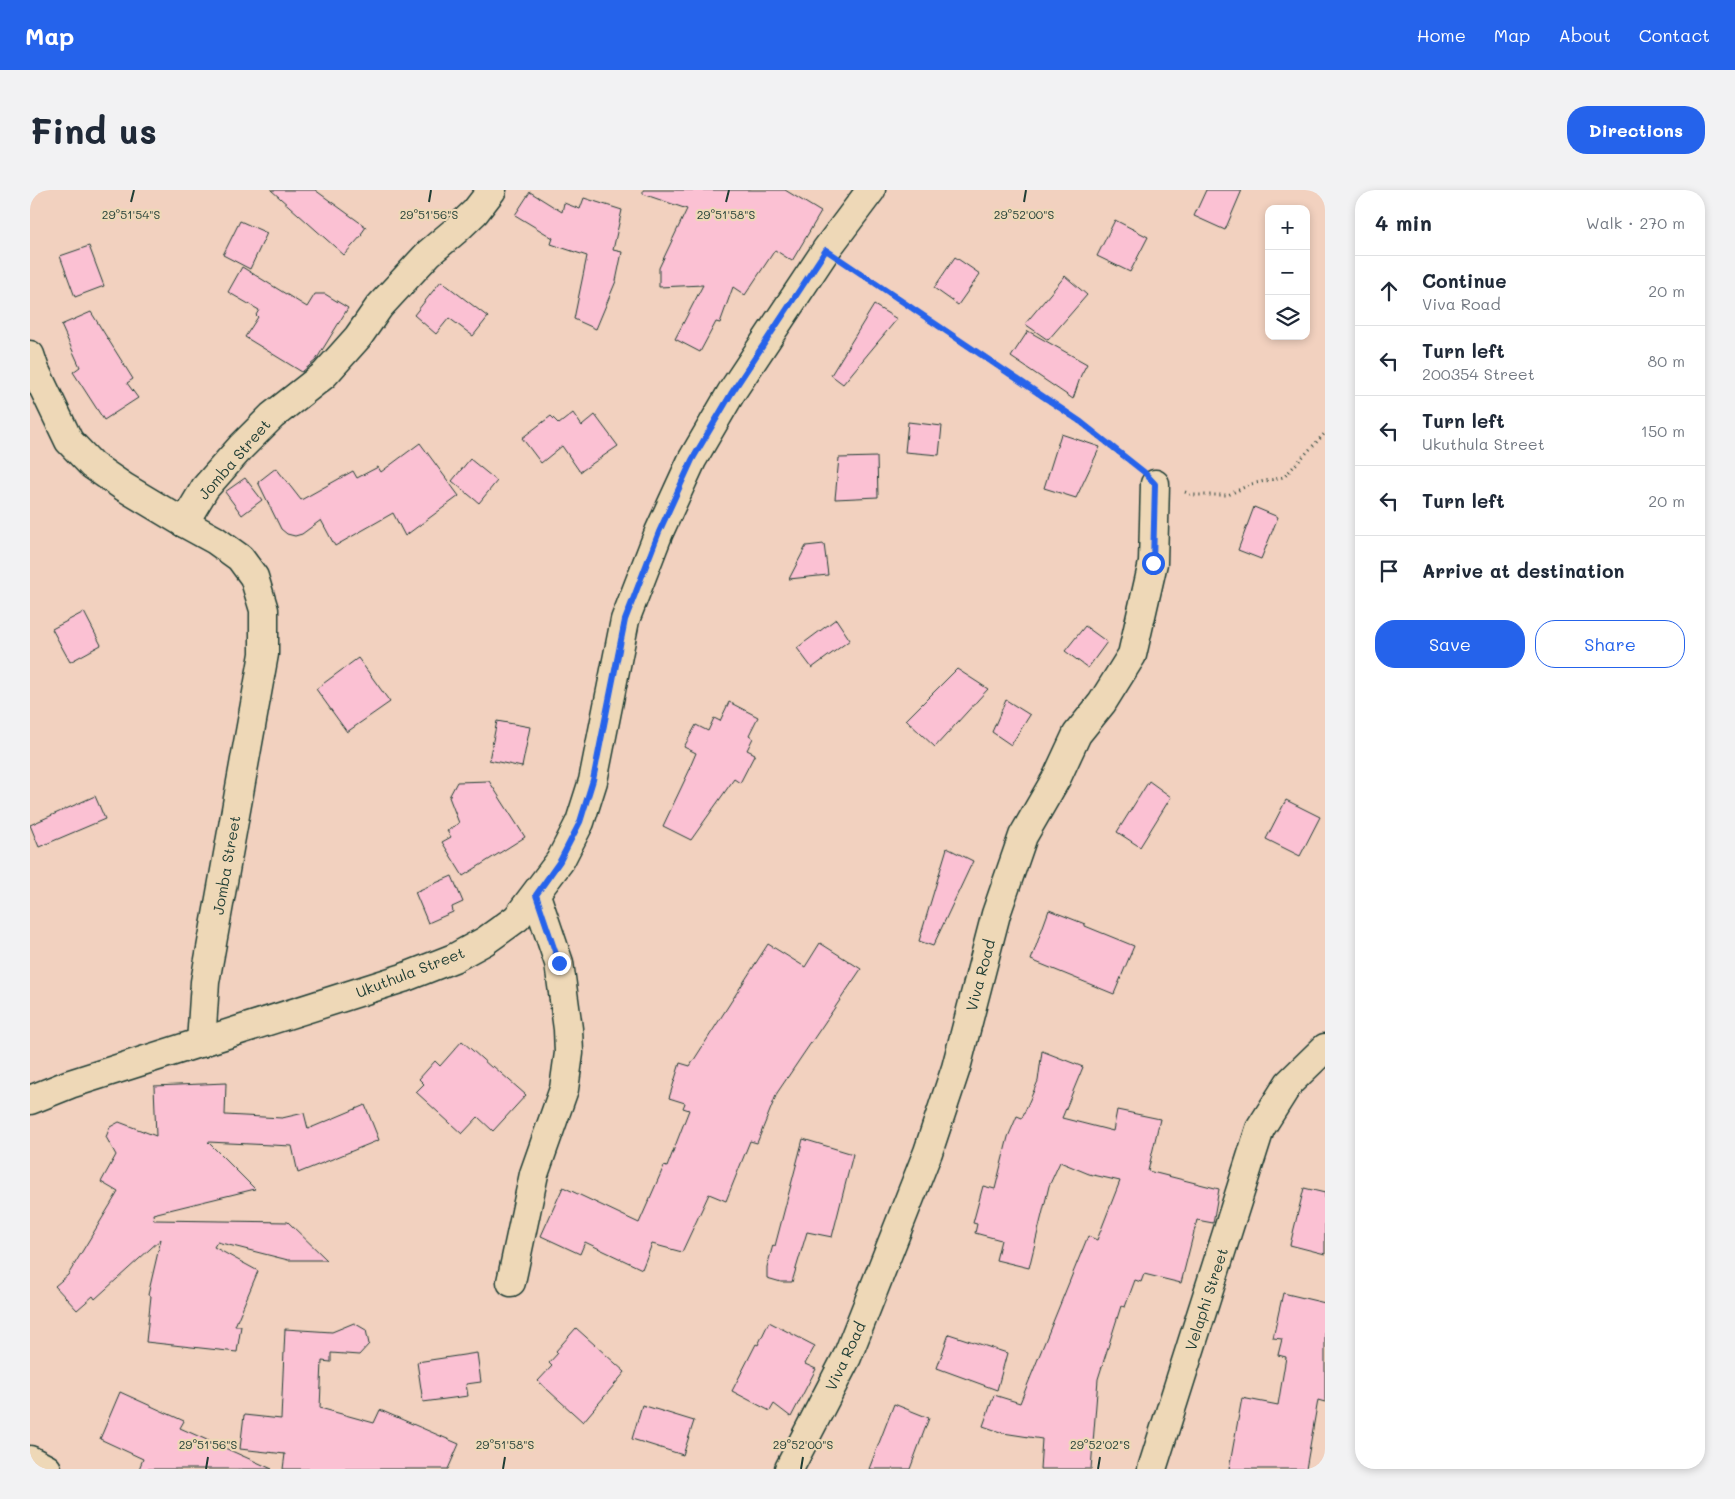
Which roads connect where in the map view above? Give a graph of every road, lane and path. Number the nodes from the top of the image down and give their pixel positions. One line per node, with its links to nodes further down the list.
1 (492, 190): 7 (street, Jomba Street)
2 (871, 190): 3 (street, Ukuthula Street)
3 (826, 250): 6 (path); 8 (street, Ukuthula Street)
4 (30, 355): 7 (street)
5 (1325, 433): 6 (path)
6 (1155, 484): 15 (street, Viva Road)
7 (184, 523): 9 (street, Jomba Street)
8 (536, 895): 9 (street, Ukuthula Street); 12 (street)
9 (200, 1043): 11 (street, Ukuthula Street)
10 (1325, 1048): 16 (street, Velaphi Street)
11 (30, 1100)
12 (511, 1282)
13 (30, 1460): 14 (street)
14 (47, 1469)
15 (789, 1469)
16 (1152, 1469)

